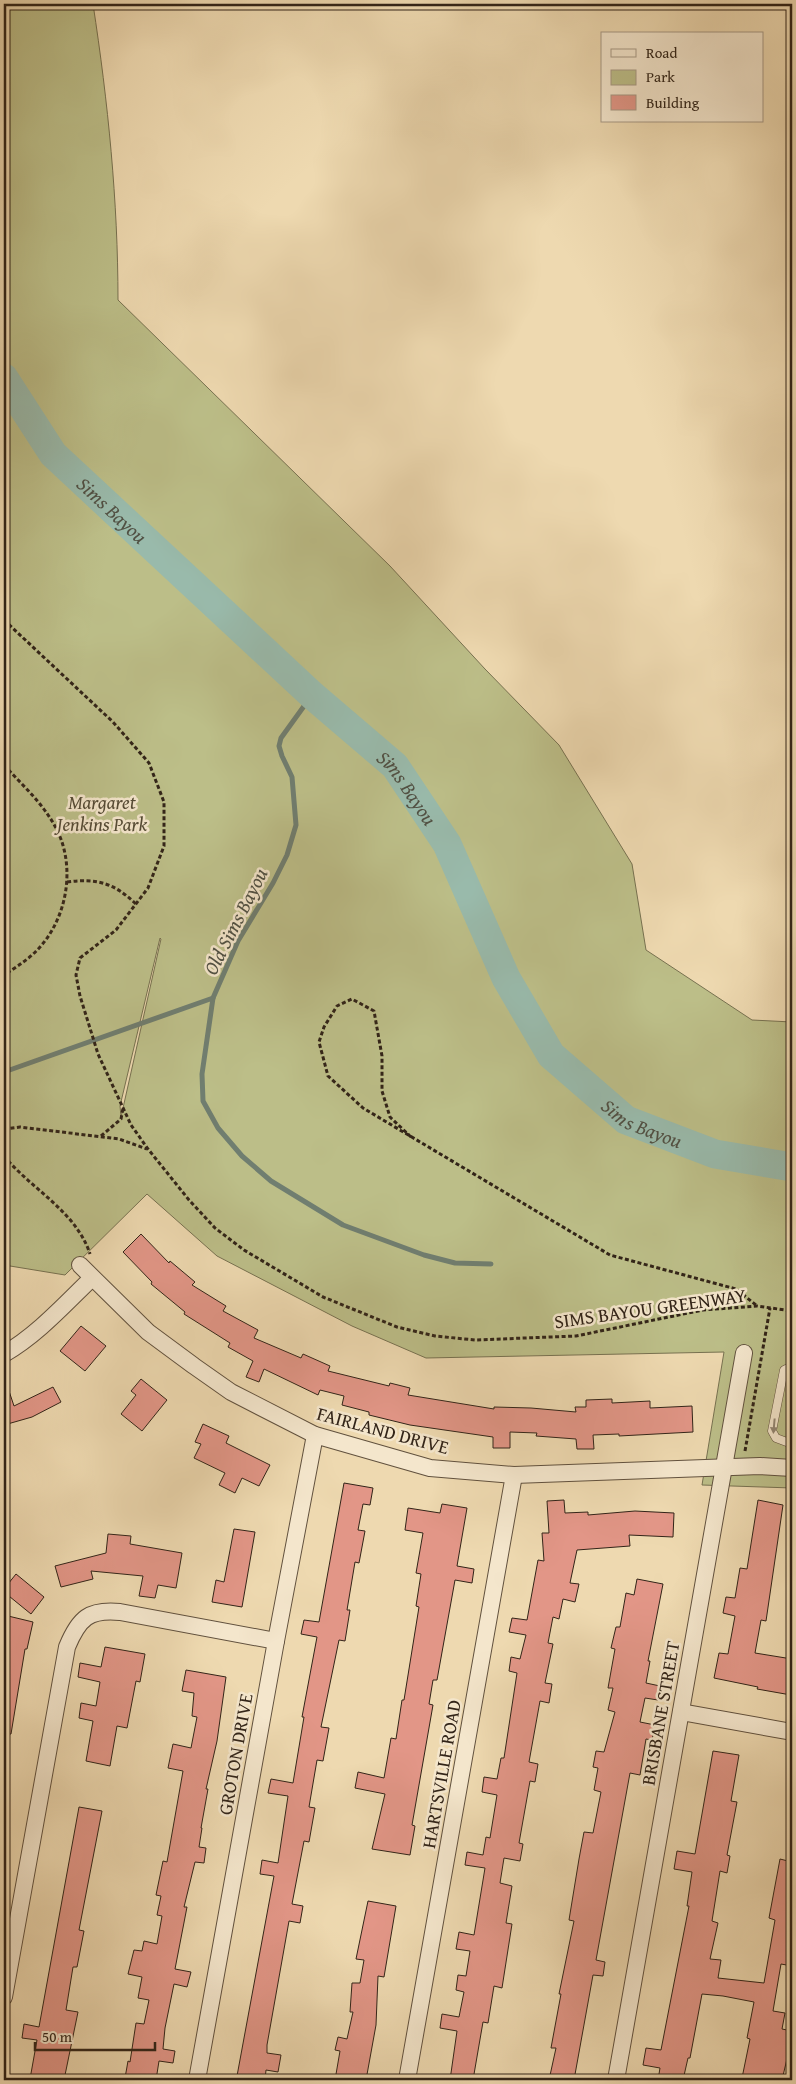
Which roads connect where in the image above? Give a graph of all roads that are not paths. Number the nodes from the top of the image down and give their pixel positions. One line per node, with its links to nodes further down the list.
1 (85, 1260): 2 (street, FAIRLAND DRIVE)
2 (92, 1278): 4 (street); 6 (street, FAIRLAND DRIVE)
3 (744, 1353): 8 (street, BRISBANE STREET)
4 (4, 1354)
5 (792, 1366): 7 (lane, one-way to 7)
6 (315, 1436): 10 (street, FAIRLAND DRIVE); 11 (street, GROTON DRIVE)
7 (792, 1444)
8 (724, 1467): 9 (street, FAIRLAND DRIVE); 10 (street, FAIRLAND DRIVE); 12 (street, BRISBANE STREET)
9 (792, 1468)
10 (514, 1475): 16 (street, HARTSVILLE ROAD)
11 (276, 1641): 14 (street); 15 (street, GROTON DRIVE)
12 (681, 1712): 13 (street); 17 (street, BRISBANE STREET)
13 (792, 1732)
14 (4, 1997)
15 (197, 2080)
16 (408, 2080)
17 (616, 2080)

